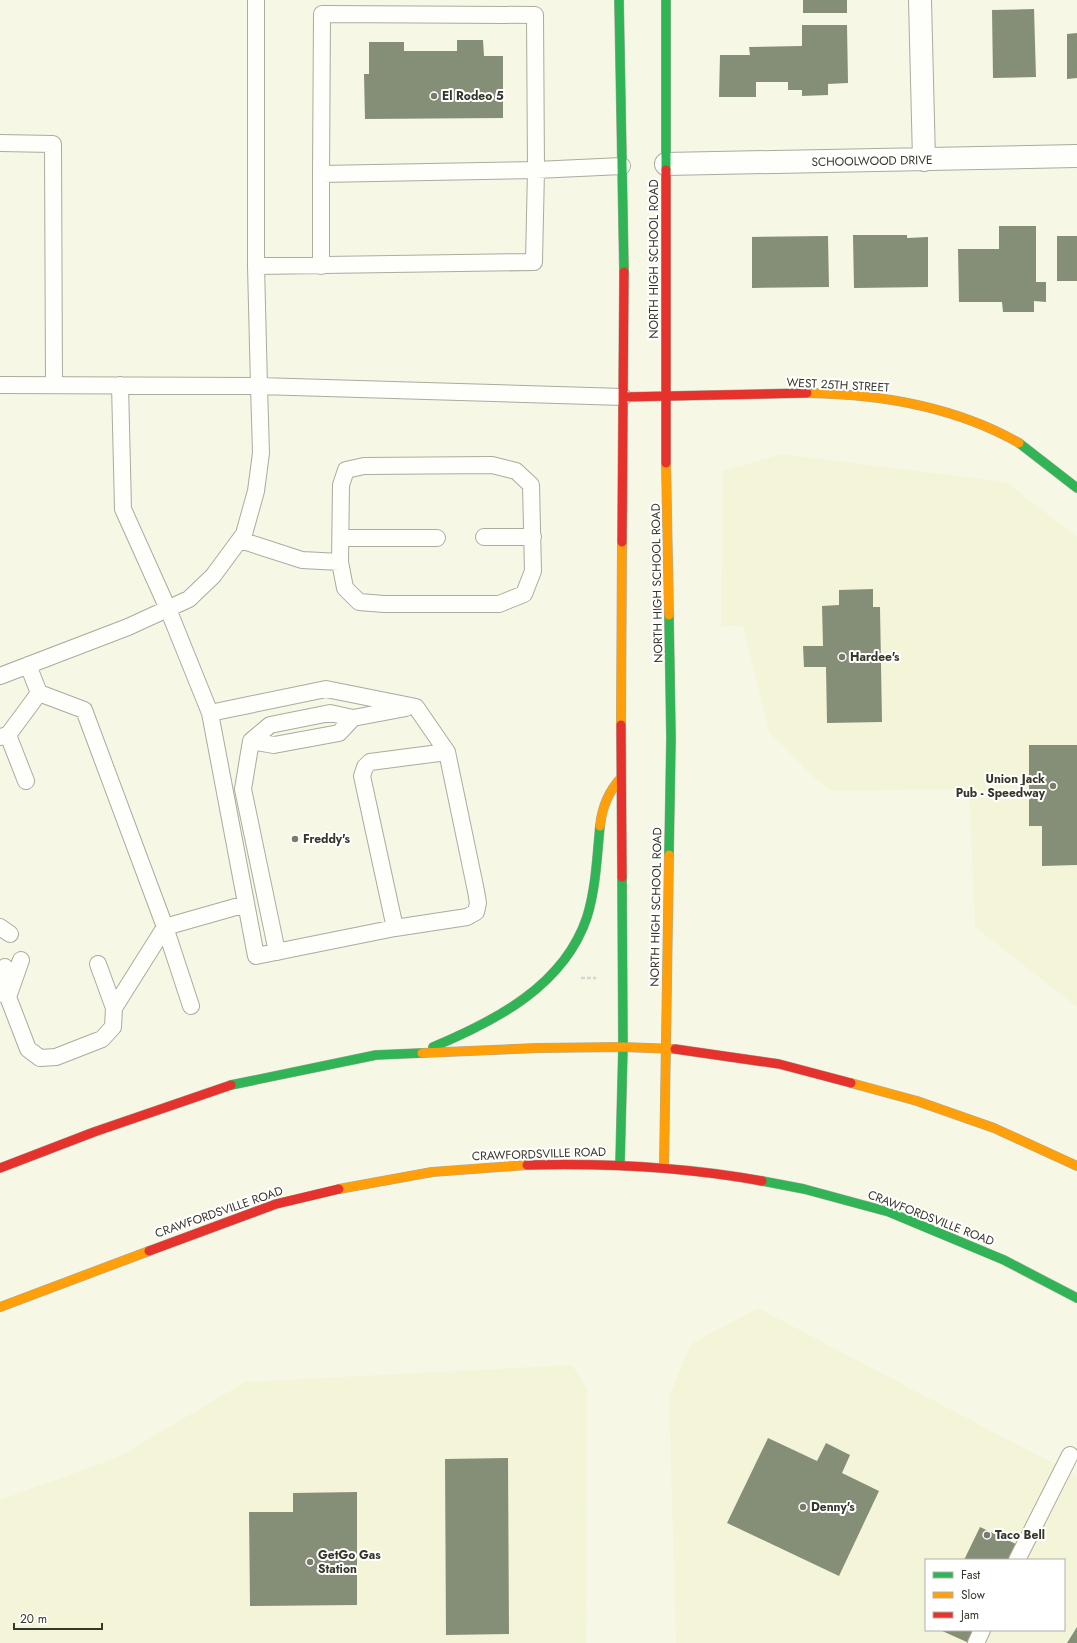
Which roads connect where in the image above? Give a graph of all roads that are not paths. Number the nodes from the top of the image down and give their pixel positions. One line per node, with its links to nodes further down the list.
1 (256, 0): 12 (lane)
2 (619, 0): 9 (street)
3 (666, 0): 8 (street, NORTH HIGH SCHOOL ROAD)
4 (920, 0): 7 (street)
5 (0, 143): 15 (lane)
6 (1077, 156): 7 (street, SCHOOLWOOD DRIVE)
7 (924, 160): 8 (street, SCHOOLWOOD DRIVE)
8 (666, 164): 19 (street, NORTH HIGH SCHOOL ROAD)
9 (622, 166): 10 (lane); 18 (street)
10 (536, 170): 11 (lane); 11 (lane); 13 (lane)
11 (321, 174): 13 (lane)
12 (256, 266): 13 (lane); 17 (lane)
13 (320, 266)
14 (0, 385): 15 (lane)
15 (54, 386): 16 (lane)
16 (120, 386): 17 (lane); 27 (lane)
17 (259, 386): 18 (lane); 25 (lane)
18 (623, 397): 19 (street, WEST 25TH STREET); 35 (street)
19 (665, 398): 20 (street, WEST 25TH STREET); 48 (street, NORTH HIGH SCHOOL ROAD)
20 (1077, 488)
21 (484, 537): 22 (lane)
22 (533, 537): 23 (lane); 26 (lane)
23 (340, 538): 24 (lane); 26 (lane)
24 (437, 538)
25 (240, 540): 26 (lane); 27 (lane)
26 (340, 562)
27 (168, 609): 28 (lane); 32 (lane)
28 (28, 664): 29 (lane); 30 (lane)
29 (0, 676)
30 (39, 693): 33 (lane); 38 (lane)
31 (416, 707): 32 (lane); 34 (lane); 40 (lane)
32 (210, 713): 37 (lane)
33 (4, 736): 36 (lane)
34 (447, 752): 39 (lane); 39 (lane)
35 (621, 778): 47 (street); 49 (street)
36 (26, 781)
37 (246, 904): 38 (lane); 40 (lane)
38 (165, 927): 45 (lane); 46 (lane)
39 (394, 928): 40 (lane)
40 (278, 952)
41 (21, 960): 44 (lane)
42 (98, 964): 46 (lane)
43 (5, 966): 44 (lane)
44 (3, 992): 46 (lane)
45 (191, 1006)
46 (114, 1008)
47 (623, 1047): 48 (street); 49 (street); 50 (street)
48 (666, 1048): 51 (street, NORTH HIGH SCHOOL ROAD); 52 (street)
49 (420, 1052): 53 (street)
50 (620, 1164): 51 (street, CRAWFORDSVILLE ROAD); 55 (street, CRAWFORDSVILLE ROAD)
51 (664, 1166): 54 (street, CRAWFORDSVILLE ROAD)
52 (1077, 1166)
53 (0, 1168)
54 (1077, 1298)
55 (0, 1307)
56 (1070, 1455): 57 (lane)
57 (1018, 1559)
58 (982, 1631): 59 (lane)
59 (976, 1643)

